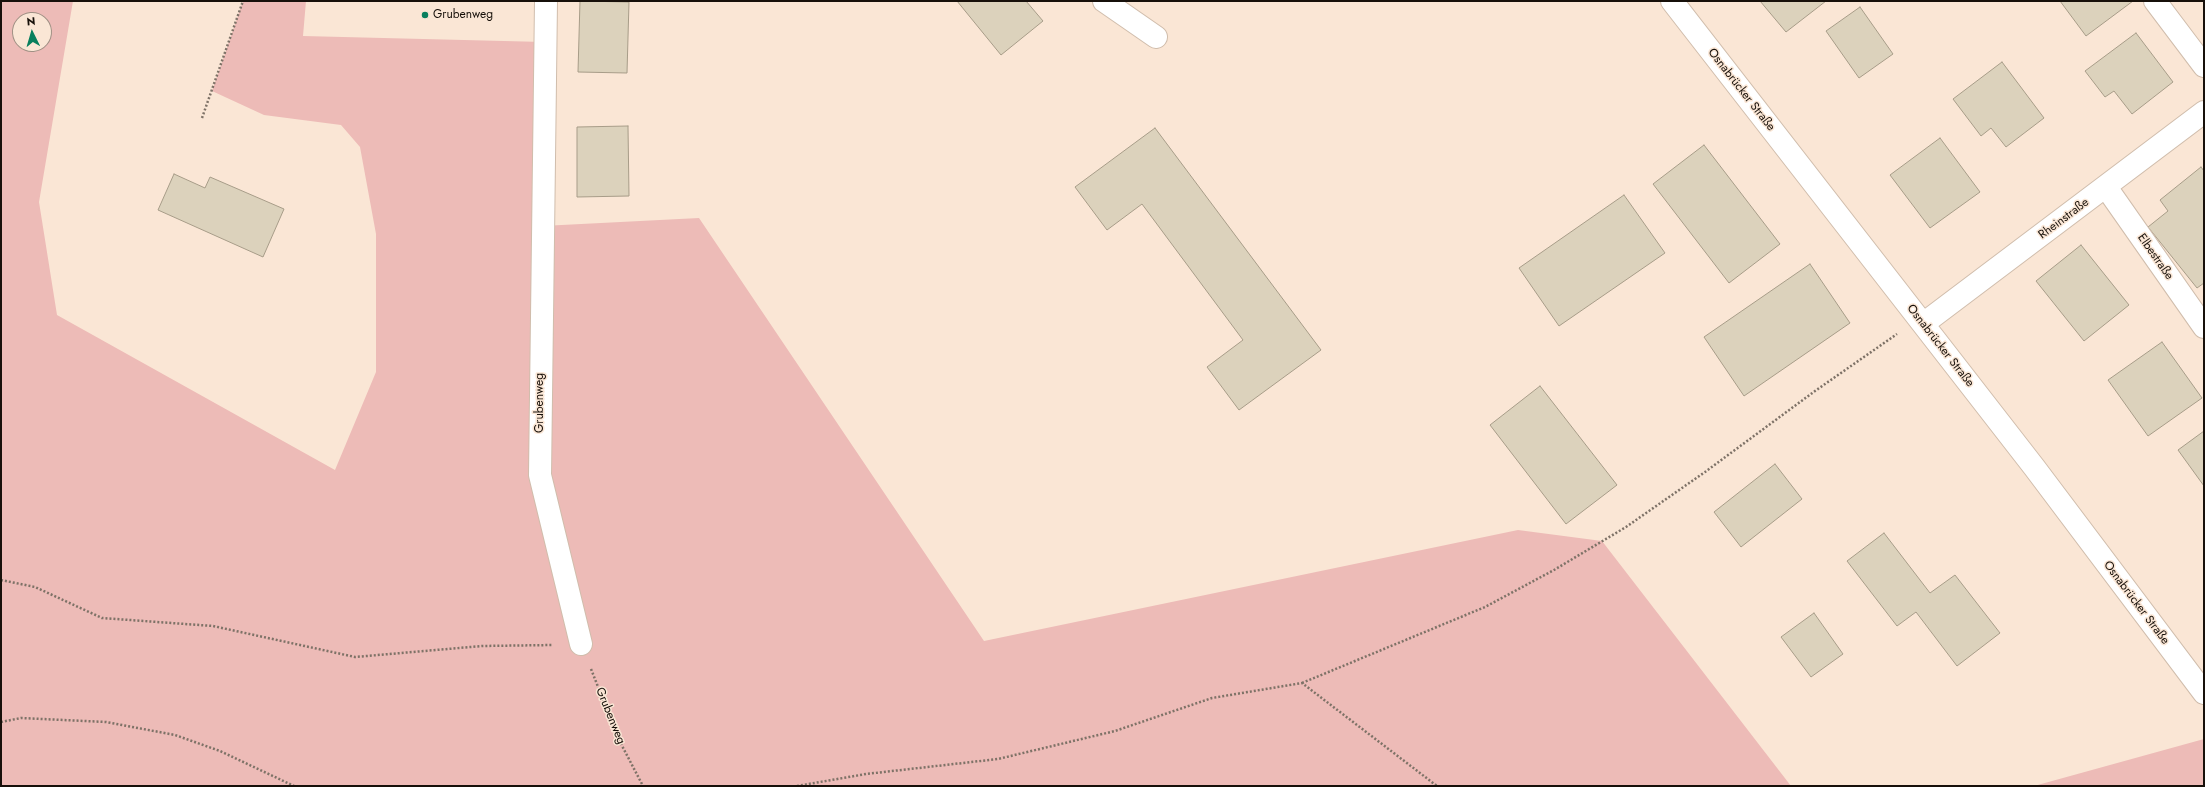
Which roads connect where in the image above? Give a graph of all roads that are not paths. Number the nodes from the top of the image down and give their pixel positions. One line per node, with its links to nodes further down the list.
1 (546, 1): 11 (street, Grubenweg)
2 (1104, 1): 5 (street)
3 (1672, 1): 9 (street, Osnabrücker Straße)
4 (2155, 1): 6 (street)
5 (1156, 37)
6 (2204, 66)
7 (2204, 112): 8 (street, Rheinstraße)
8 (2106, 187): 9 (street, Rheinstraße); 10 (street, Elbestraße)
9 (1923, 324): 12 (street, Osnabrücker Straße)
10 (2204, 326)
11 (581, 644)
12 (2204, 693)

